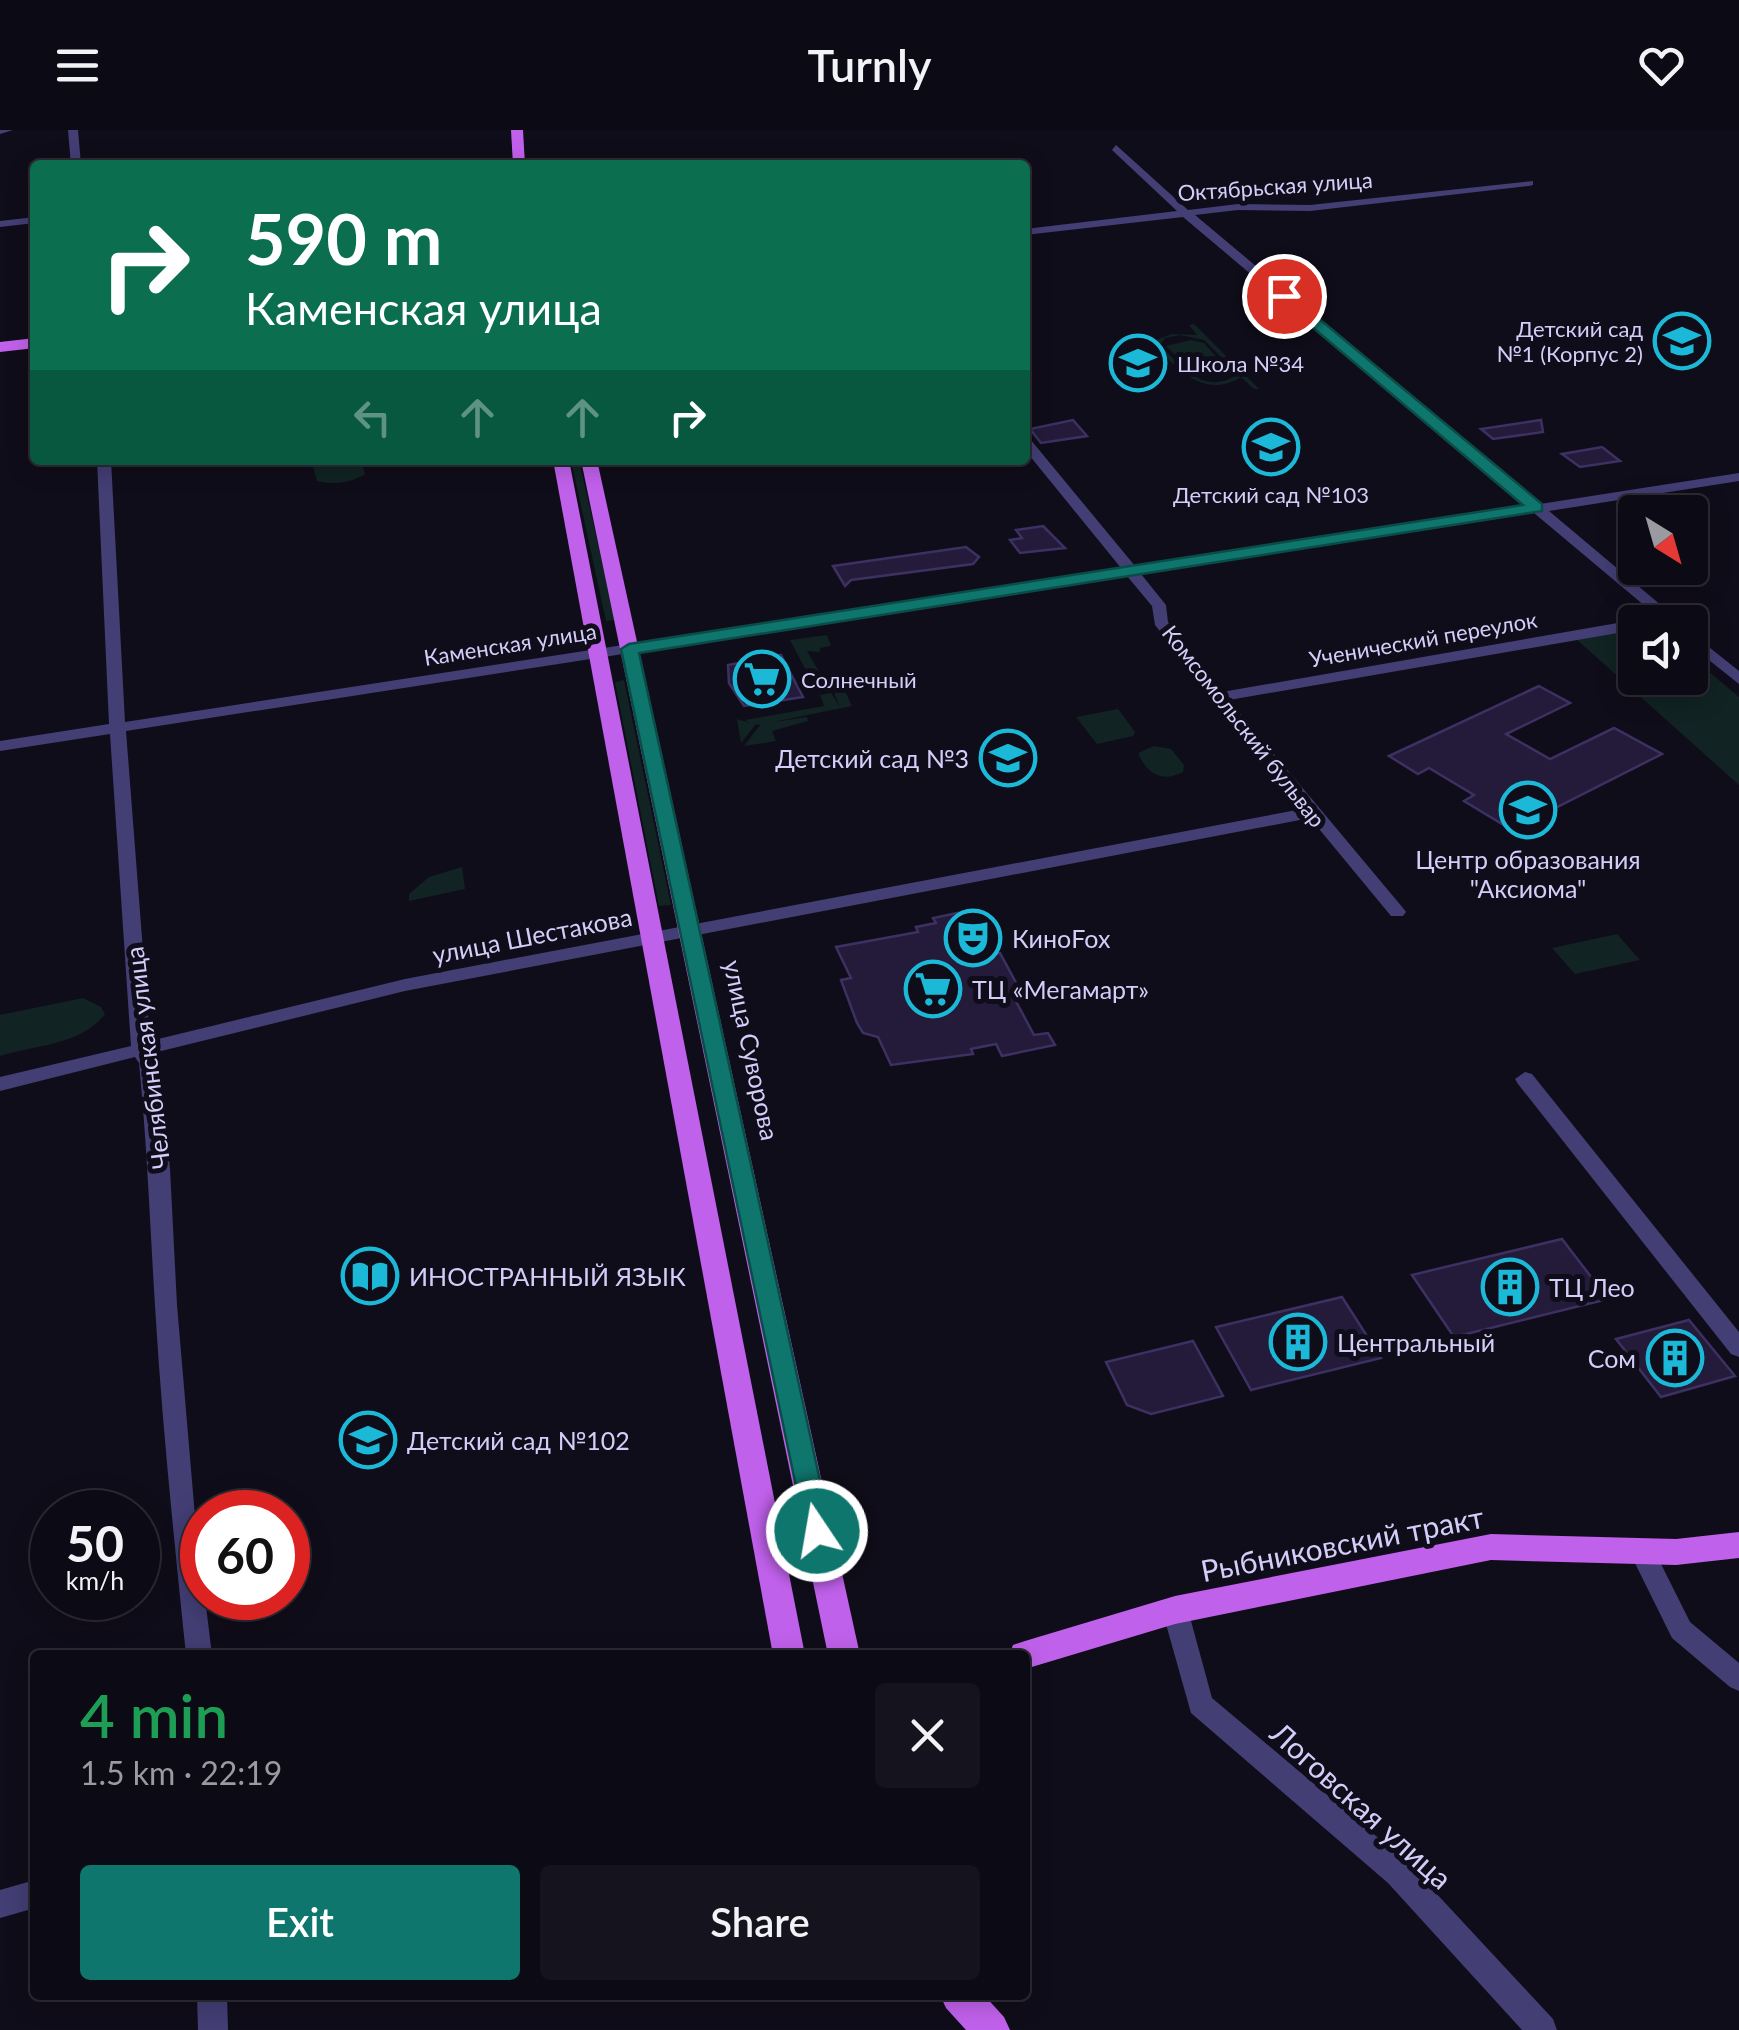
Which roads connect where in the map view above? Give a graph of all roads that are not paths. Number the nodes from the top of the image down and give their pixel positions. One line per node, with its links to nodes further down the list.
1 (8, 130): 4 (street)
2 (74, 130): 6 (street)
3 (517, 130): 7 (main road)
4 (0, 131)
5 (1116, 148): 9 (street)
6 (76, 160)
7 (519, 160)
8 (1529, 183): 9 (street, Октябрьская улица)
9 (1188, 214): 12 (street, Октябрьская улица); 20 (street)
10 (30, 221): 11 (street)
11 (0, 224)
12 (1030, 231)
13 (30, 344): 14 (main road)
14 (0, 347)
15 (1030, 448): 21 (street, Комсомольский бульвар)
16 (104, 465): 29 (street, Челябинская улица)
17 (562, 465): 26 (main road)
18 (590, 465): 24 (main road, улица Суворова)
19 (1739, 476): 20 (street, Каменская улица)
20 (1536, 508): 21 (street, Каменская улица); 22 (street)
21 (1133, 571): 24 (street, Каменская улица); 28 (street, Комсомольский бульвар)
22 (1652, 605)
23 (1618, 627): 28 (street, Ученический переулок)
24 (629, 649): 26 (street, Каменская улица); 33 (main road, улица Суворова)
25 (1708, 652): 27 (street)
26 (596, 654): 29 (street, Каменская улица); 34 (main road)
27 (1739, 679)
28 (1218, 697): 31 (street, Комсомольский бульвар)
29 (118, 728): 30 (street, Каменская улица); 35 (street, Челябинская улица)
30 (0, 746)
31 (1315, 812): 32 (street, Комсомольский бульвар); 33 (street, улица Шестакова)
32 (1397, 912)
33 (690, 930): 34 (street, улица Шестакова); 44 (main road, улица Суворова)
34 (649, 938): 35 (street, улица Шестакова); 43 (main road)
35 (141, 1051): 37 (street, улица Шестакова); 42 (street, Челябинская улица)
36 (1525, 1078): 38 (street)
37 (0, 1084)
38 (1739, 1348)
39 (1739, 1544): 40 (main road, Рыбниковский тракт)
40 (1641, 1549): 41 (main road, Рыбниковский тракт); 46 (street)
41 (1174, 1610): 45 (main road, Рыбниковский тракт); 53 (street, Логовская улица)
42 (199, 1650)
43 (788, 1650)
44 (843, 1650)
45 (1030, 1653)
46 (1739, 1679)
47 (30, 1895): 48 (street)
48 (0, 1904)
49 (212, 2000): 51 (street)
50 (964, 2000): 52 (main road)
51 (213, 2030)
52 (991, 2030)
53 (1542, 2030)

